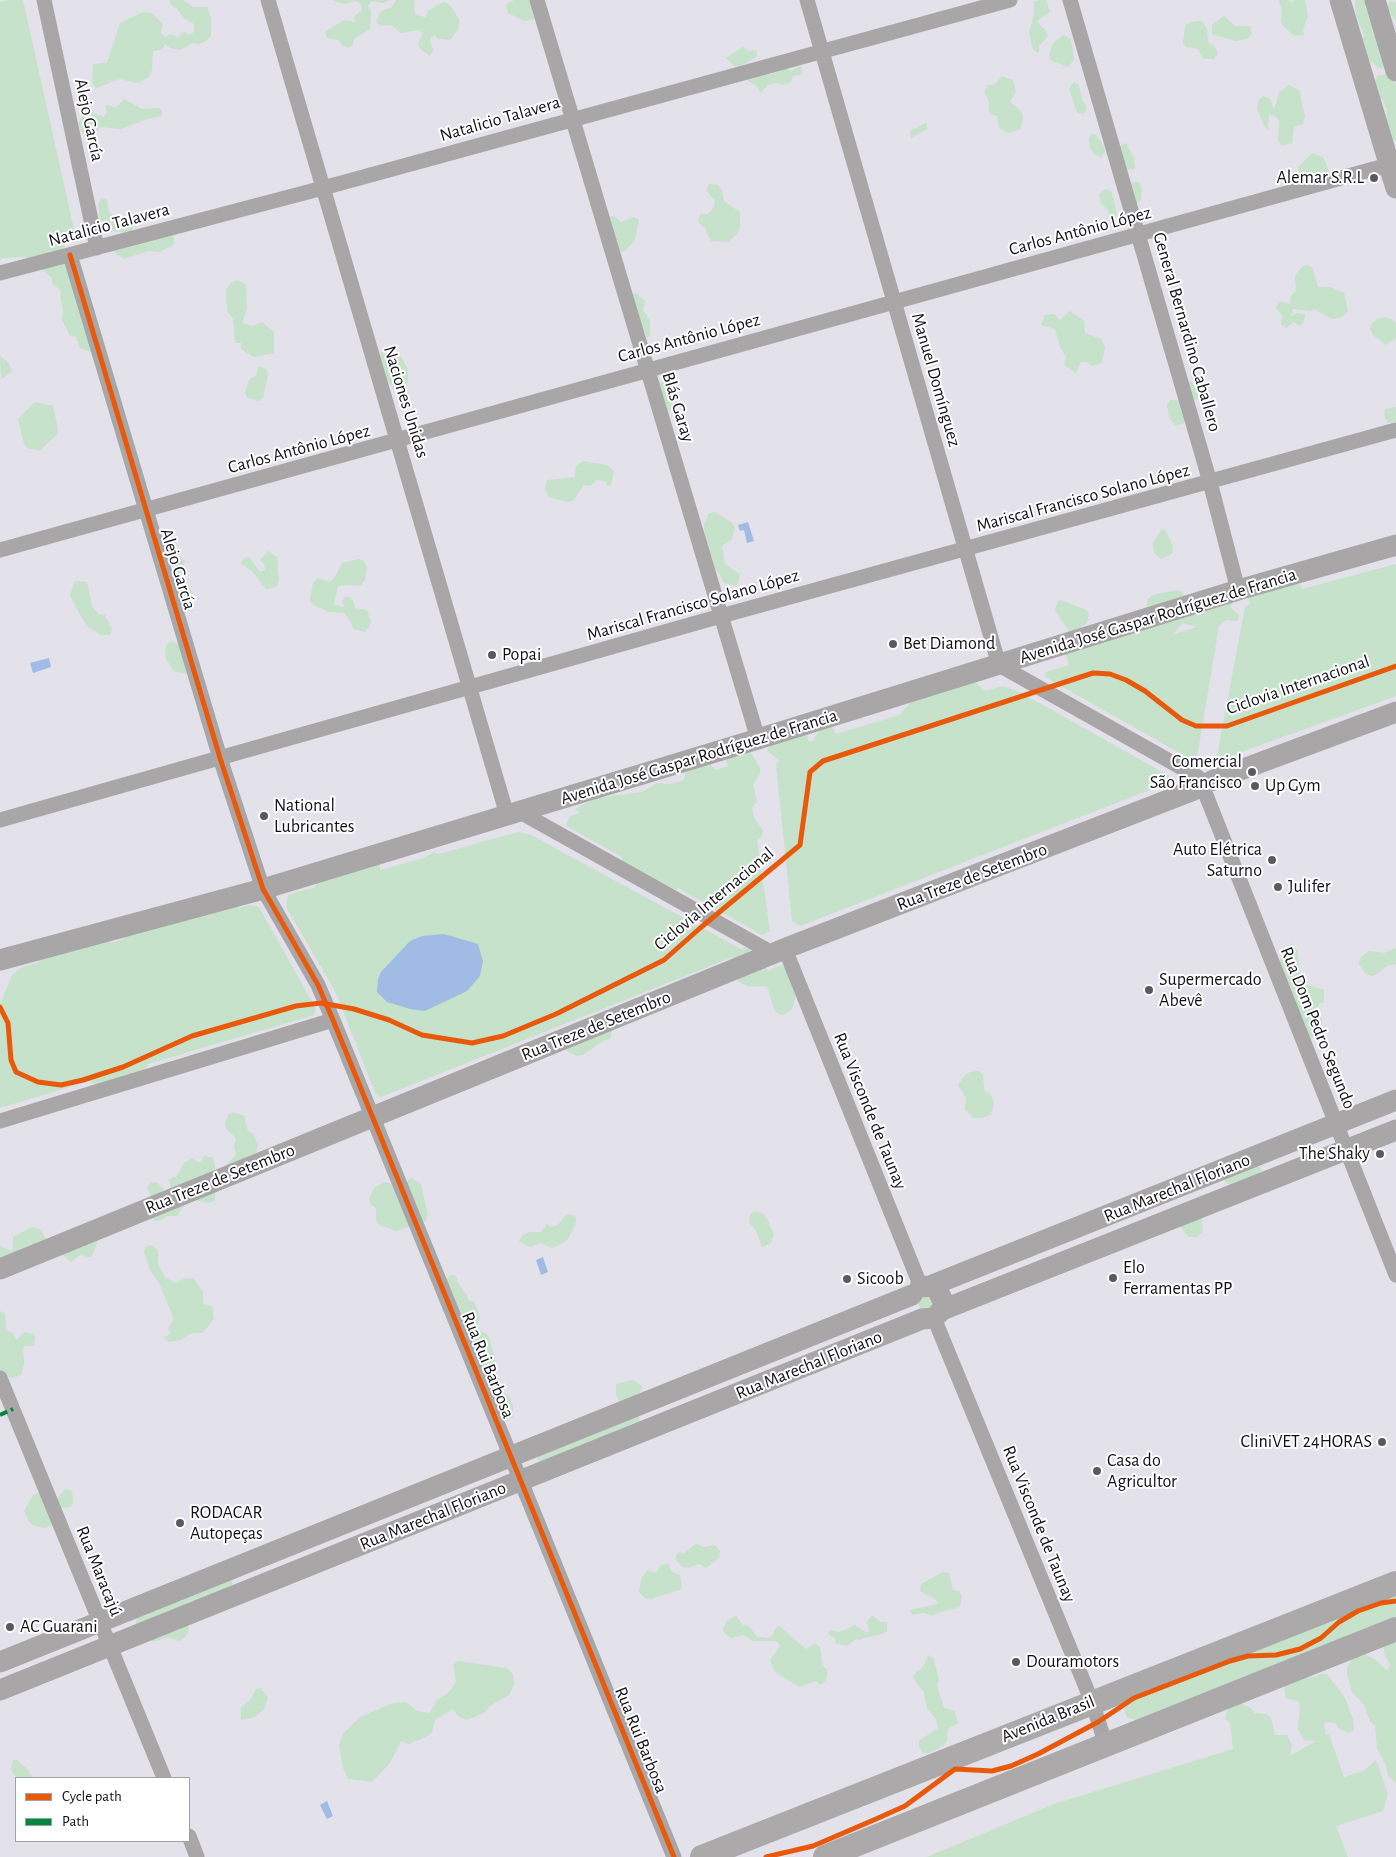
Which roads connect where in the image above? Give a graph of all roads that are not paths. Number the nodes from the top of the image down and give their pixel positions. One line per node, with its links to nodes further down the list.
1 (44, 0): 15 (street, Alejo García)
2 (268, 0): 13 (street, Naciones Unidas)
3 (537, 0): 11 (street, Blás Garay)
4 (807, 0): 9 (street, Manuel Domínguez)
5 (1010, 0): 9 (street, Natalicio Talavera)
6 (1070, 0): 14 (street, General Bernardino Caballero)
7 (1340, 0): 12 (main road)
8 (1376, 0): 10 (main road)
9 (821, 51): 11 (street, Natalicio Talavera); 18 (street, Manuel Domínguez)
10 (1396, 71)
11 (572, 118): 13 (street, Natalicio Talavera); 19 (street, Blás Garay)
12 (1393, 168): 14 (street, Carlos Antônio López)
13 (323, 188): 15 (street, Natalicio Talavera); 21 (street, Naciones Unidas)
14 (1139, 234): 18 (street, Carlos Antônio López); 22 (street, General Bernardino Caballero)
15 (96, 248): 16 (street, Natalicio Talavera)
16 (70, 255): 17 (street, Natalicio Talavera); 23 (street, Alejo García)
17 (0, 273)
18 (894, 302): 19 (street, Carlos Antônio López); 25 (street, Manuel Domínguez)
19 (647, 369): 21 (street, Carlos Antônio López); 28 (street, Blás Garay)
20 (1396, 430): 22 (street, Mariscal Francisco Solano López)
21 (398, 441): 23 (street, Carlos Antônio López); 30 (street, Naciones Unidas)
22 (1210, 482): 25 (street, Mariscal Francisco Solano López); 27 (street, General Bernardino Caballero)
23 (146, 510): 26 (street, Carlos Antônio López); 33 (street, Alejo García)
24 (1396, 544): 27 (main road, Avenida José Gaspar Rodríguez de Francia)
25 (966, 549): 28 (street, Mariscal Francisco Solano López); 29 (street, Manuel Domínguez)
26 (0, 550)
27 (1238, 590): 29 (main road, Avenida José Gaspar Rodríguez de Francia)
28 (721, 616): 30 (street, Mariscal Francisco Solano López); 32 (street, Blás Garay)
29 (999, 665): 32 (main road, Avenida José Gaspar Rodríguez de Francia); 34 (street)
30 (471, 688): 33 (street, Mariscal Francisco Solano López); 35 (street, Naciones Unidas)
31 (1396, 712): 34 (main road, Rua Treze de Setembro)
32 (758, 739): 35 (main road, Avenida José Gaspar Rodríguez de Francia)
33 (220, 758): 36 (street, Mariscal Francisco Solano López); 37 (street, Alejo García)
34 (1202, 786): 38 (main road, Rua Treze de Setembro); 44 (street, Rua Dom Pedro Segundo)
35 (513, 813): 37 (main road, Avenida José Gaspar Rodríguez de Francia); 38 (street)
36 (0, 820)
37 (263, 889): 39 (main road, Avenida José Gaspar Rodríguez de Francia); 40 (street, Rua Rui Barbosa)
38 (779, 952): 42 (main road, Rua Treze de Setembro); 49 (street, Rua Visconde de Taunay)
39 (0, 960)
40 (334, 1020): 42 (street, Rua Rui Barbosa); 43 (street)
41 (1396, 1100): 44 (main road, Rua Marechal Floriano)
42 (372, 1117): 47 (main road, Rua Treze de Setembro); 55 (street, Rua Rui Barbosa)
43 (0, 1121)
44 (1336, 1124): 46 (street, Rua Dom Pedro Segundo); 49 (main road, Rua Marechal Floriano)
45 (1396, 1130): 46 (main road, Rua Marechal Floriano)
46 (1346, 1150): 48 (street, Rua Dom Pedro Segundo); 50 (main road, Rua Marechal Floriano)
47 (0, 1269)
48 (1396, 1275)
49 (921, 1289): 50 (main road); 50 (main road); 51 (main road, Rua Marechal Floriano)
50 (933, 1316): 52 (main road, Rua Marechal Floriano); 65 (street, Rua Visconde de Taunay)
51 (835, 1326): 52 (main road); 55 (main road, Rua Marechal Floriano)
52 (845, 1351): 56 (main road, Rua Marechal Floriano)
53 (0, 1378): 54 (street, Rua Maracajú)
54 (6, 1412): 60 (street, Rua Maracajú)
55 (510, 1456): 56 (street, Rua Rui Barbosa); 57 (main road, Rua Marechal Floriano)
56 (521, 1482): 58 (main road, Rua Marechal Floriano); 70 (street, Rua Rui Barbosa)
57 (386, 1506): 58 (main road); 60 (main road, Rua Marechal Floriano)
58 (396, 1531): 62 (main road, Rua Marechal Floriano)
59 (1396, 1583): 65 (main road, Avenida Brasil)
60 (100, 1622): 62 (street, Rua Maracajú); 63 (main road, Rua Marechal Floriano)
61 (1396, 1629): 66 (main road)
62 (109, 1646): 64 (main road, Rua Marechal Floriano); 67 (street, Rua Maracajú)
63 (0, 1662)
64 (0, 1690)
65 (1092, 1702): 66 (street, Rua Visconde de Taunay); 71 (main road, Avenida Brasil)
66 (1106, 1744): 72 (main road)
67 (164, 1777)
68 (190, 1839): 69 (street)
69 (197, 1857)
70 (674, 1857)
71 (702, 1857)
72 (825, 1857)

